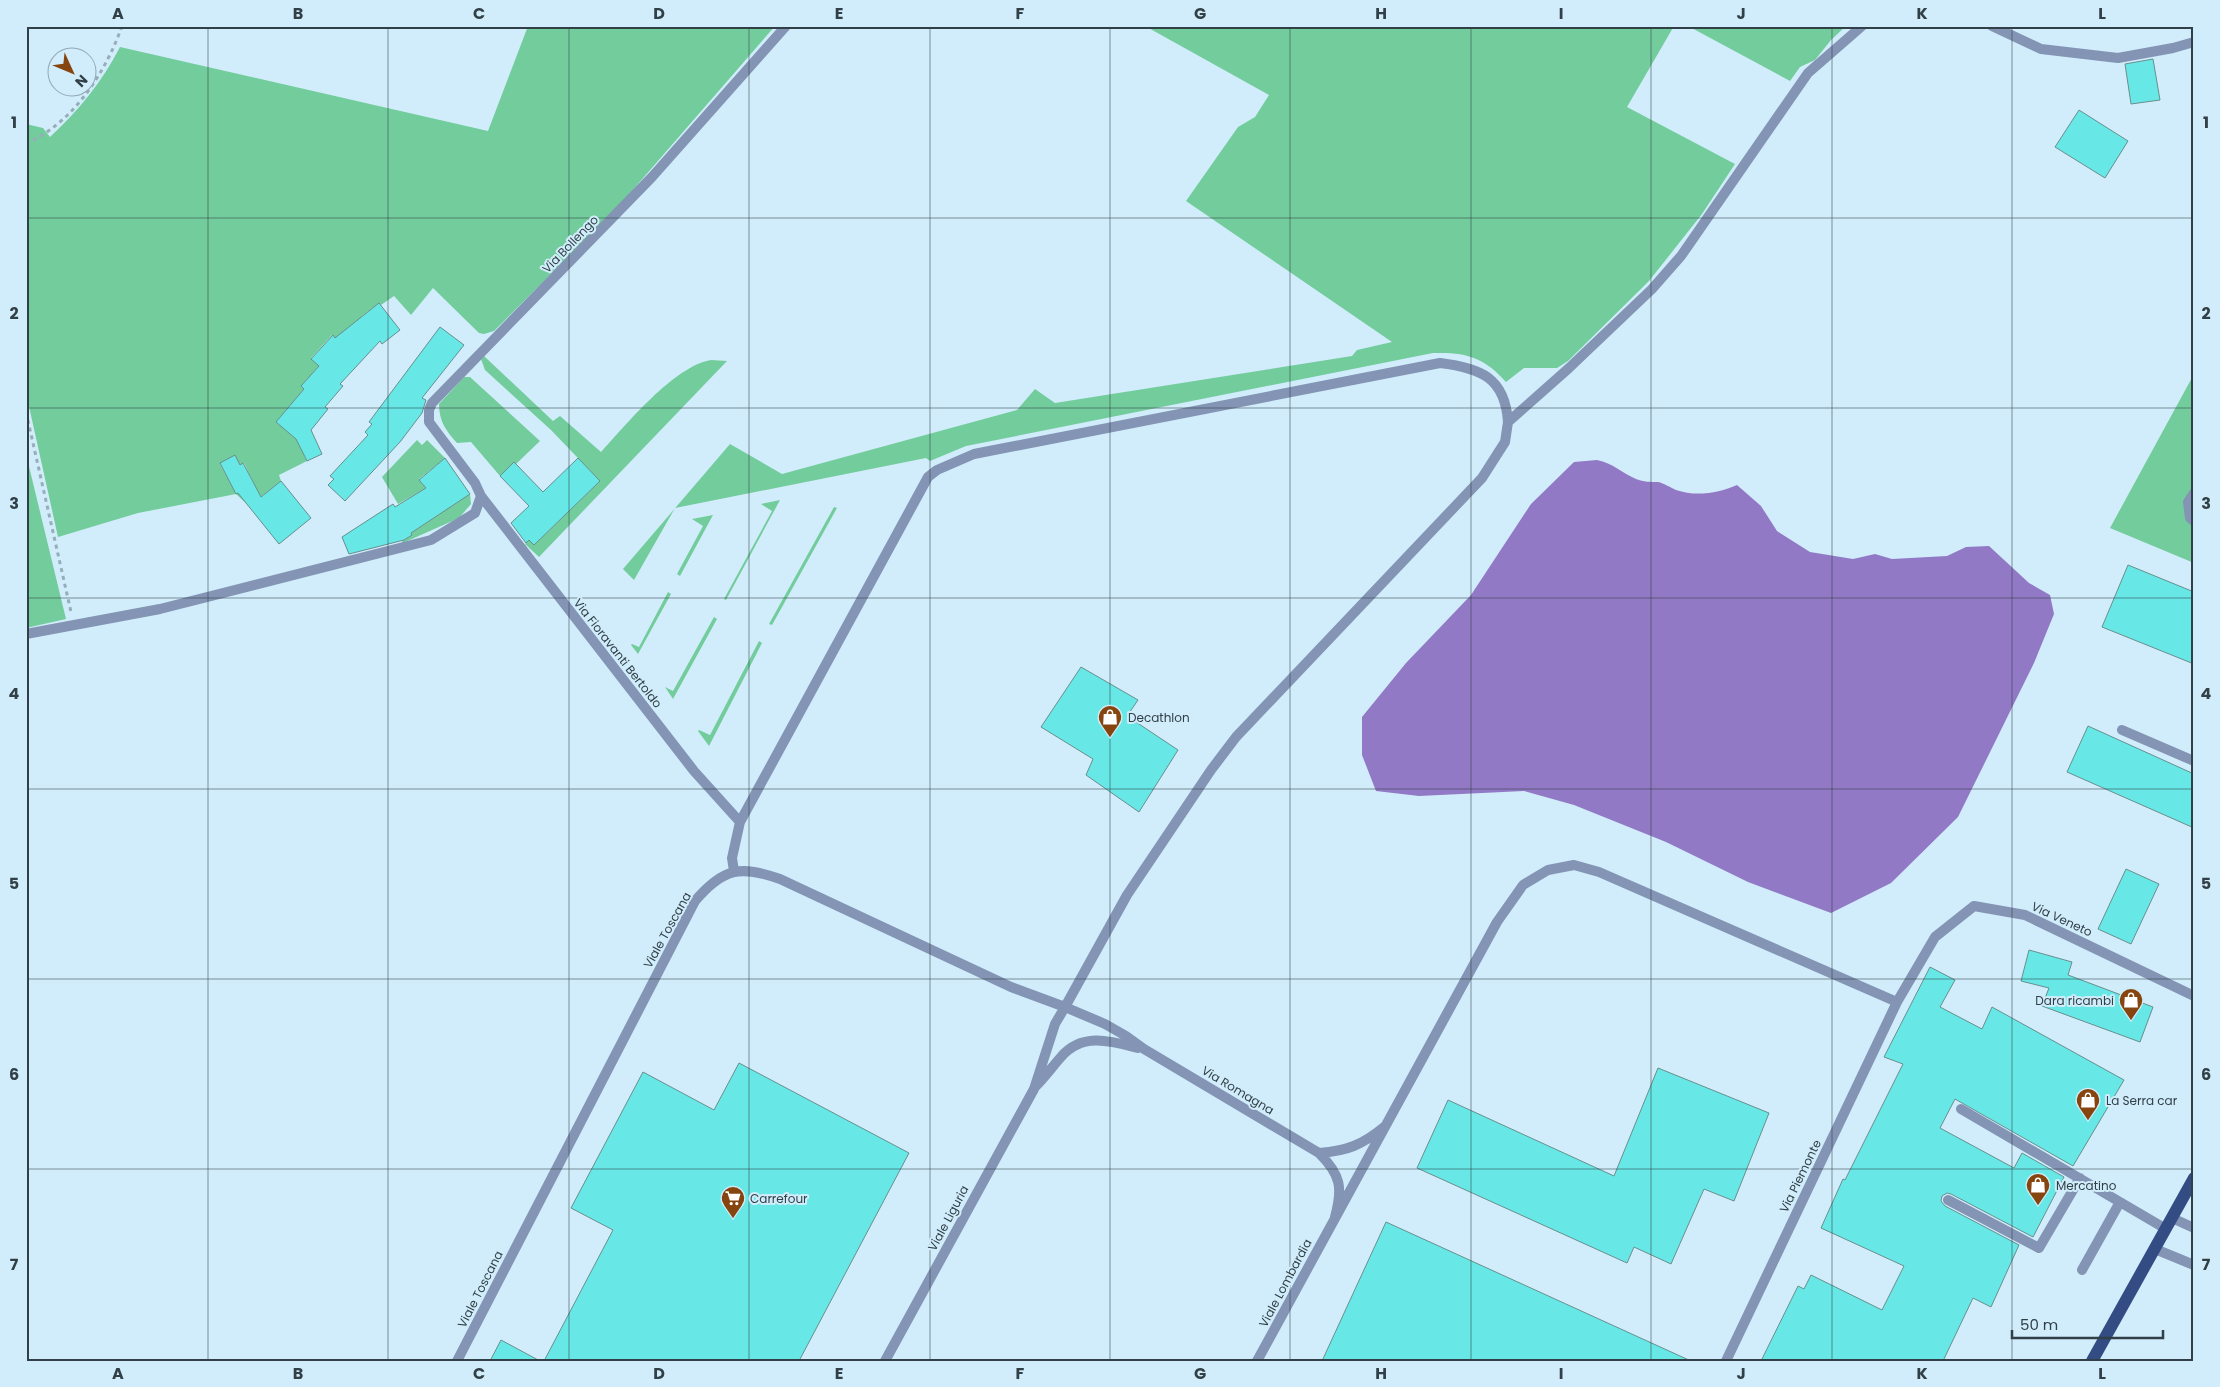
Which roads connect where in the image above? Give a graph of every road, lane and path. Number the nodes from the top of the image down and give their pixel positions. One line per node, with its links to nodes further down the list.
1 (122, 26): 6 (path)
2 (786, 26): 10 (street, Via Bollengo)
3 (1862, 26): 8 (street)
4 (1992, 26): 5 (street)
5 (2194, 42)
6 (26, 144)
7 (26, 412): 12 (path)
8 (1508, 422): 16 (street); 20 (street)
9 (2194, 493): 11 (street)
10 (480, 496): 12 (street); 16 (street, Via Fioravanti Bertoldo)
11 (2194, 521)
12 (74, 625): 13 (street)
13 (26, 634)
14 (2122, 730): 15 (street)
15 (2194, 761)
16 (740, 822): 17 (street)
17 (734, 871): 20 (street); 36 (street, Viale Toscana)
18 (2194, 996): 19 (street, Via Veneto)
19 (1897, 1002): 24 (street, Viale Lombardia); 39 (street, Via Piemonte)
20 (1065, 1006): 21 (street); 22 (street)
21 (1144, 1049): 22 (street); 25 (street, Via Romagna)
22 (1034, 1088): 37 (street, Viale Liguria)
23 (1961, 1109): 26 (street)
24 (1388, 1124): 25 (street); 30 (street, Viale Lombardia)
25 (1319, 1153): 30 (street)
26 (2080, 1178): 28 (street); 29 (street)
27 (2194, 1178): 31 (main road)
28 (1948, 1200)
29 (2120, 1202): 31 (street); 35 (street)
30 (1335, 1218): 38 (street, Viale Lombardia)
31 (2169, 1223): 32 (street); 33 (main road)
32 (2194, 1228)
33 (2155, 1249): 34 (street); 40 (main road)
34 (2194, 1265)
35 (2082, 1270)
36 (457, 1361)
37 (885, 1361)
38 (1257, 1361)
39 (1726, 1361)
40 (2092, 1361)

